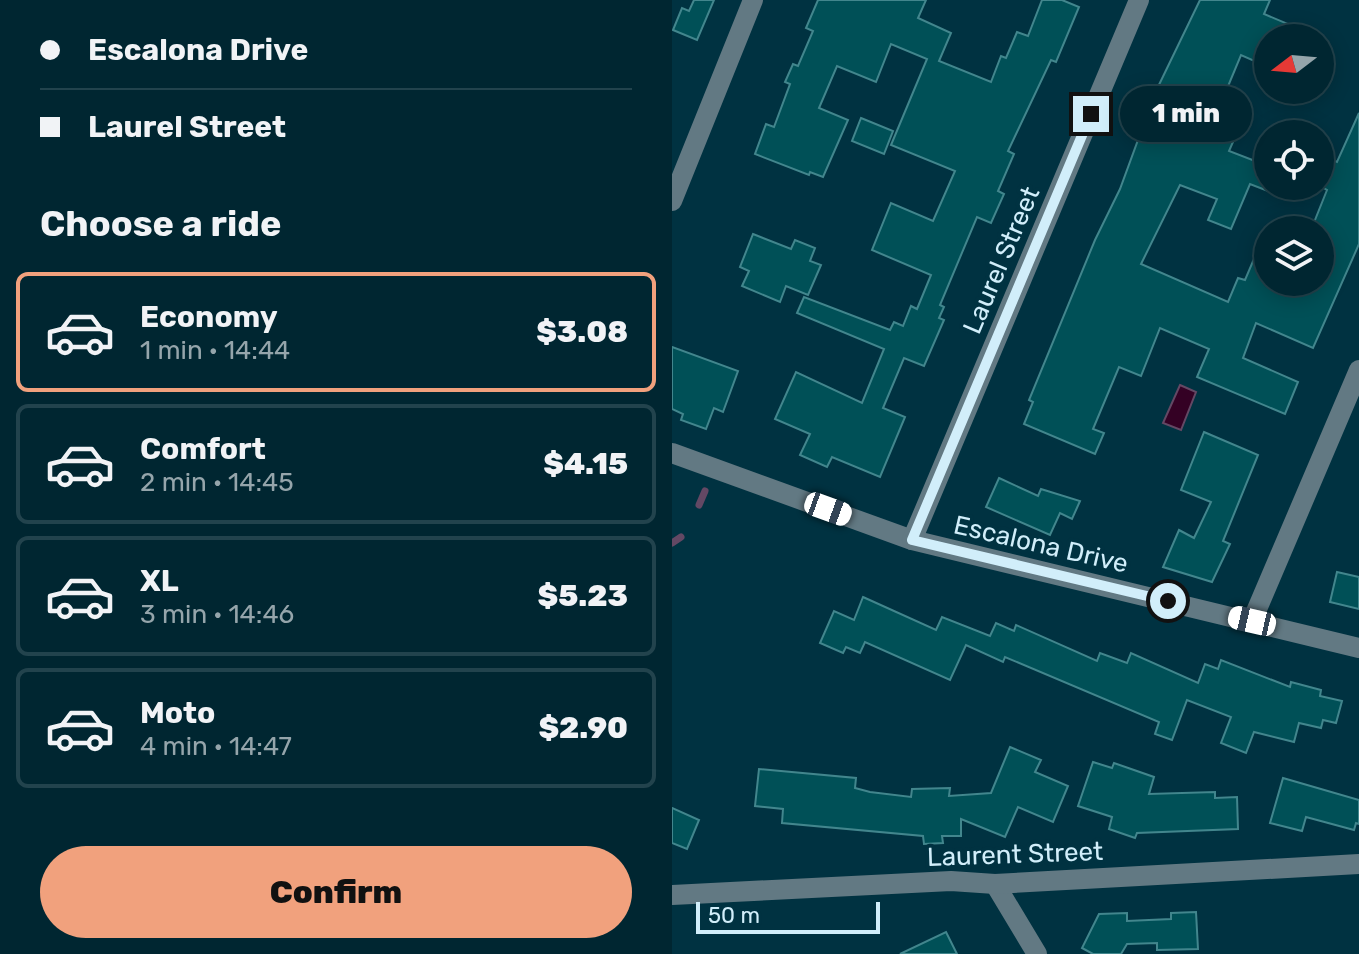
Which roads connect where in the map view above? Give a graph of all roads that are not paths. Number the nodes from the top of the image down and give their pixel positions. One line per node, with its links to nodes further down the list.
1 (753, 0): 3 (street)
2 (1139, 0): 6 (street, Laurel Street)
3 (672, 201)
4 (1359, 370): 7 (street)
5 (672, 453): 6 (street, Escalona Drive)
6 (912, 540): 7 (street, Escalona Drive)
7 (1252, 621): 8 (street, Escalona Drive)
8 (1359, 648)
9 (1359, 864): 10 (street, Laurent Street)
10 (995, 884): 11 (street, Laurent Street); 12 (street)
11 (672, 895)
12 (1037, 954)

